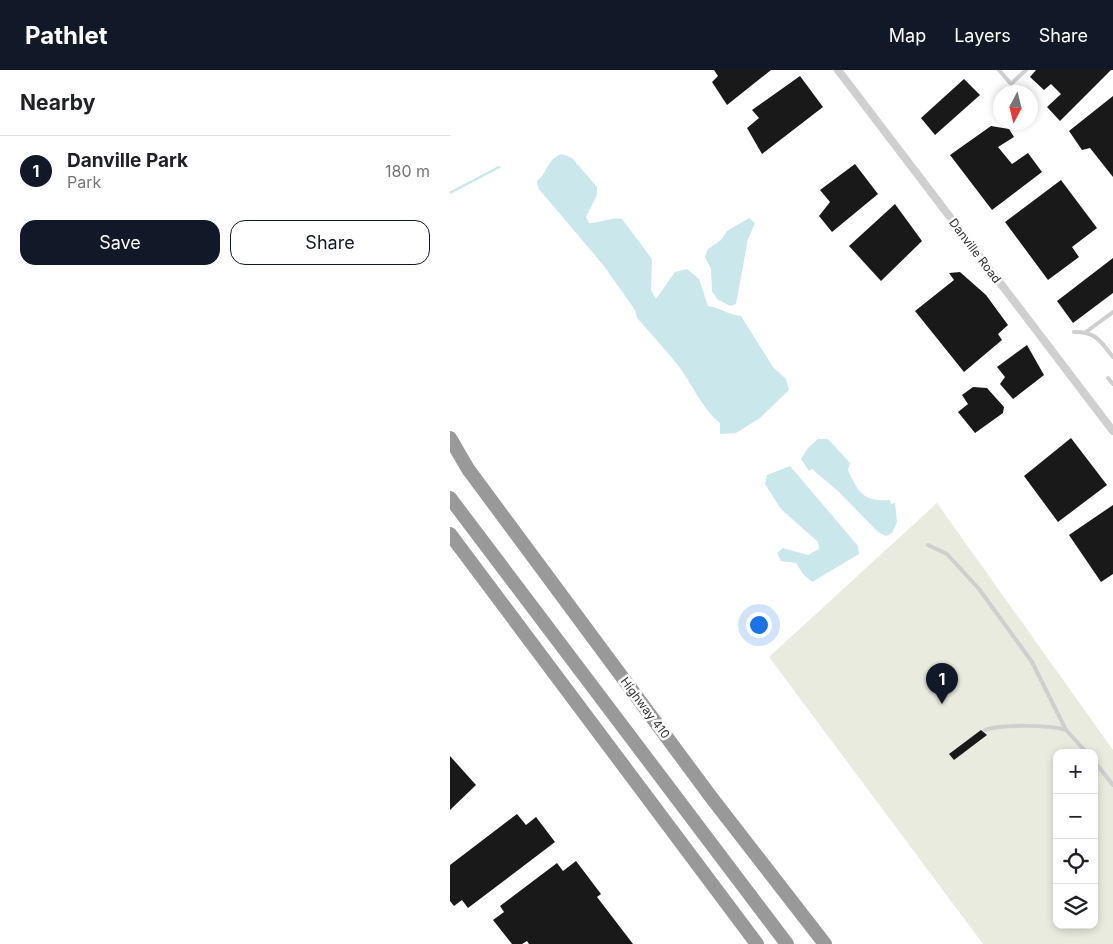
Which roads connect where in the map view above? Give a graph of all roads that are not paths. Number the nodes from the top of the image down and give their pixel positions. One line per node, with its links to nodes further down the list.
1 (838, 70): 10 (street, Danville Road)
2 (999, 70): 3 (lane)
3 (1026, 70)
4 (1113, 312): 6 (lane)
5 (1074, 332): 6 (lane)
6 (1086, 332): 7 (lane)
7 (1113, 357)
8 (1108, 378): 9 (lane)
9 (1113, 384)
10 (1113, 431)
11 (450, 438): 13 (highway)
12 (450, 451): 13 (highway)
13 (468, 469): 26 (highway, Highway 410)
14 (450, 498): 25 (highway)
15 (450, 534): 18 (highway)
16 (928, 545): 20 (lane)
17 (450, 550): 18 (highway)
18 (585, 716): 24 (highway)
19 (986, 730): 20 (lane)
20 (1066, 730): 21 (lane)
21 (1083, 749)
22 (1098, 766): 23 (lane)
23 (1113, 785)
24 (757, 944)
25 (787, 944)
26 (825, 944)

